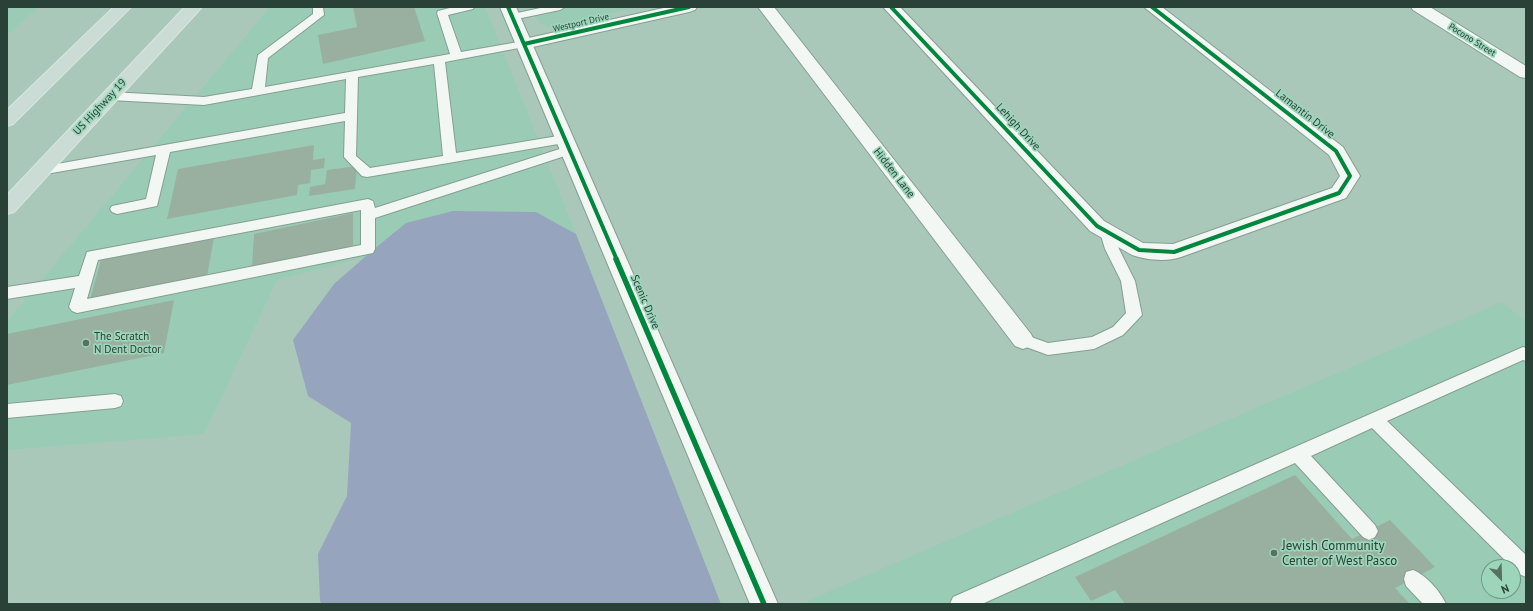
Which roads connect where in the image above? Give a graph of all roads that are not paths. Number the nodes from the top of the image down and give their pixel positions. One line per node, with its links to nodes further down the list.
1 (123, 7): 20 (highway)
2 (194, 7): 18 (highway, US Highway 19)
3 (318, 7): 17 (lane)
4 (469, 7): 13 (lane)
5 (560, 7): 11 (lane)
6 (689, 7): 12 (street, Westport Drive)
7 (766, 7): 32 (street, Hidden Lane)
8 (891, 7): 28 (street, Lehigh Drive)
9 (1152, 7): 29 (street, Lamantin Drive)
10 (1419, 7): 15 (street, Pocono Street)
11 (510, 12): 12 (street, Scenic Drive)
12 (524, 44): 13 (lane); 21 (street, Scenic Drive)
13 (456, 56): 14 (lane)
14 (439, 59): 16 (lane); 23 (lane)
15 (1526, 73)
16 (352, 75): 17 (lane); 19 (lane)
17 (258, 92): 18 (lane)
18 (110, 96): 24 (highway, US Highway 19)
19 (351, 116): 22 (lane); 23 (lane)
20 (7, 120)
21 (566, 144): 23 (lane); 27 (lane); 41 (street, Scenic Drive)
22 (164, 149): 24 (lane); 26 (lane)
23 (450, 159)
24 (40, 171): 25 (highway, US Highway 19)
25 (7, 207)
26 (116, 209)
27 (368, 214): 30 (lane); 30 (lane)
28 (1107, 232): 29 (street, Lehigh Drive); 32 (lane)
29 (1139, 250)
30 (85, 281): 31 (lane)
31 (7, 293)
32 (1023, 340)
33 (1525, 353): 36 (lane)
34 (115, 401): 35 (lane)
35 (7, 411)
36 (1374, 419): 37 (lane); 39 (lane)
37 (1297, 453): 38 (lane); 42 (lane)
38 (1368, 531)
39 (1526, 568)
40 (1413, 579): 43 (lane)
41 (764, 604)
42 (960, 604)
43 (1436, 604)

